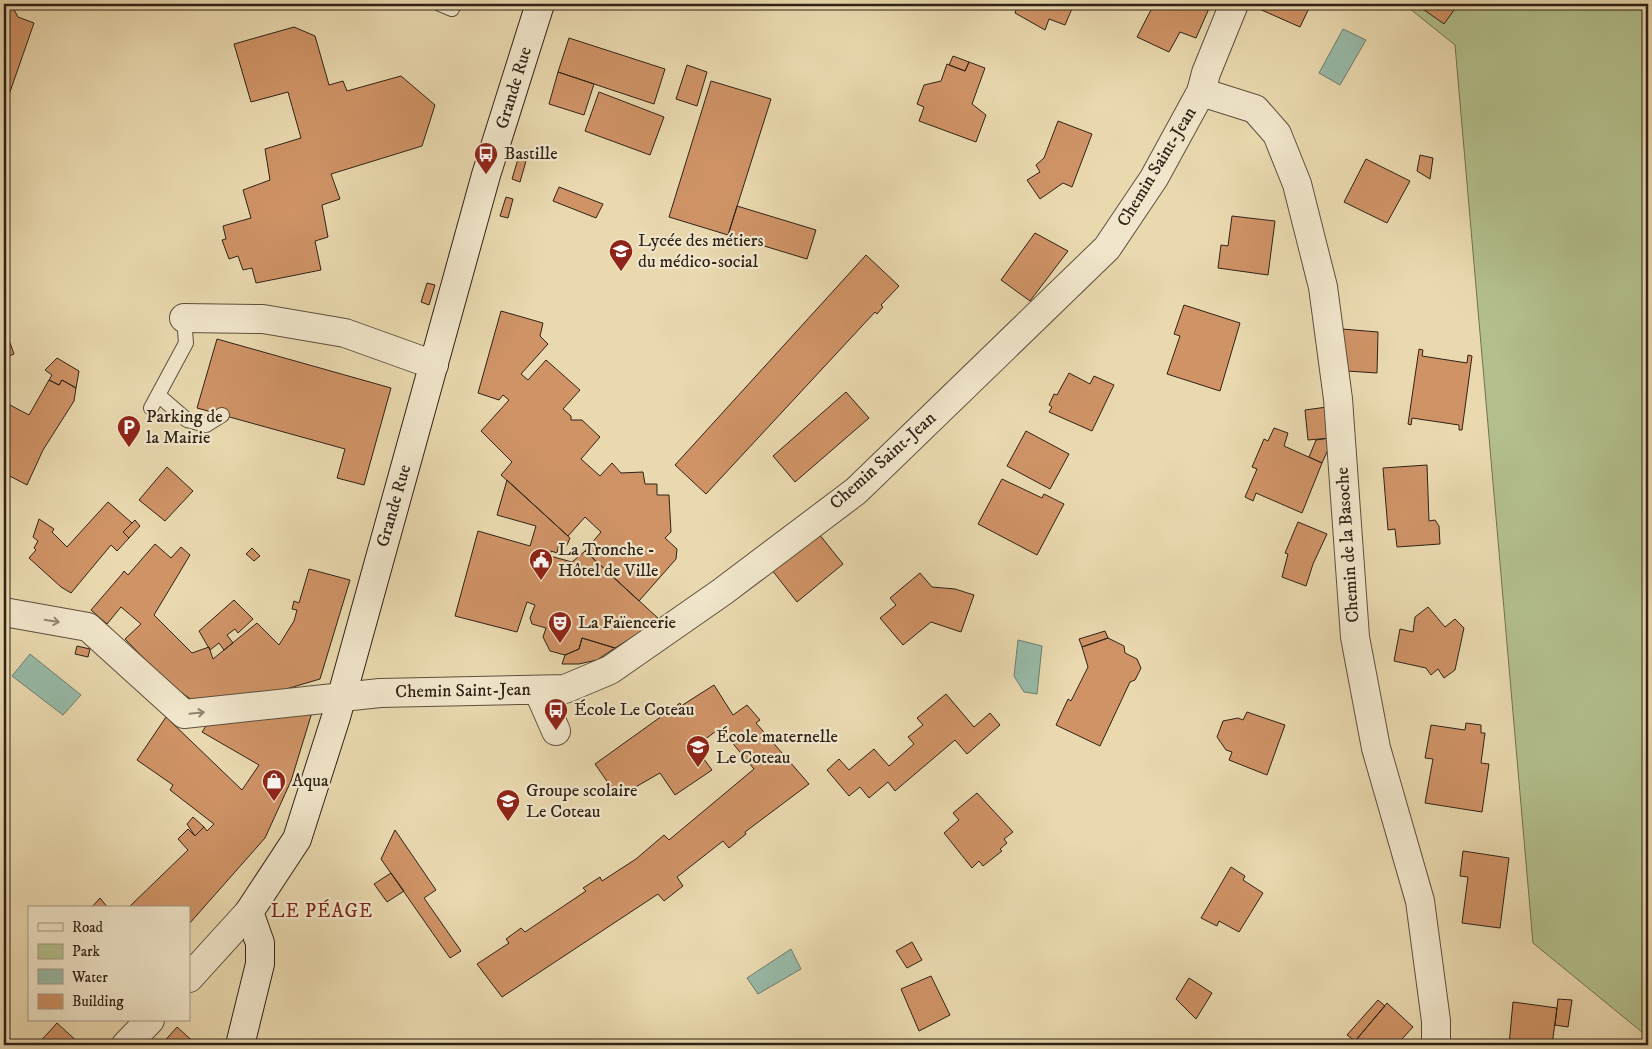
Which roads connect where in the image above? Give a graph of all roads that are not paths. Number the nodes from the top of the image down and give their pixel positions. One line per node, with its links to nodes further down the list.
1 (440, 4): 2 (lane)
2 (454, 4)
3 (540, 4): 7 (street, Grande Rue)
4 (1234, 4): 5 (street, Chemin Saint-Jean)
5 (1201, 92): 12 (street, Chemin Saint-Jean); 20 (street, Chemin de la Basoche)
6 (184, 318): 7 (street); 8 (lane)
7 (434, 365): 13 (street, Grande Rue)
8 (158, 395): 9 (lane); 10 (lane)
9 (151, 408)
10 (222, 414)
11 (4, 612): 13 (street, Chemin Saint-Jean, one-way to 13)
12 (538, 690): 13 (street, Chemin Saint-Jean); 14 (street)
13 (342, 697): 15 (street, Grande Rue)
14 (556, 731)
15 (249, 912): 16 (street, Grande Rue); 19 (street)
16 (190, 977)
17 (148, 1022): 18 (street)
18 (126, 1045)
19 (240, 1045)
20 (1436, 1045)

